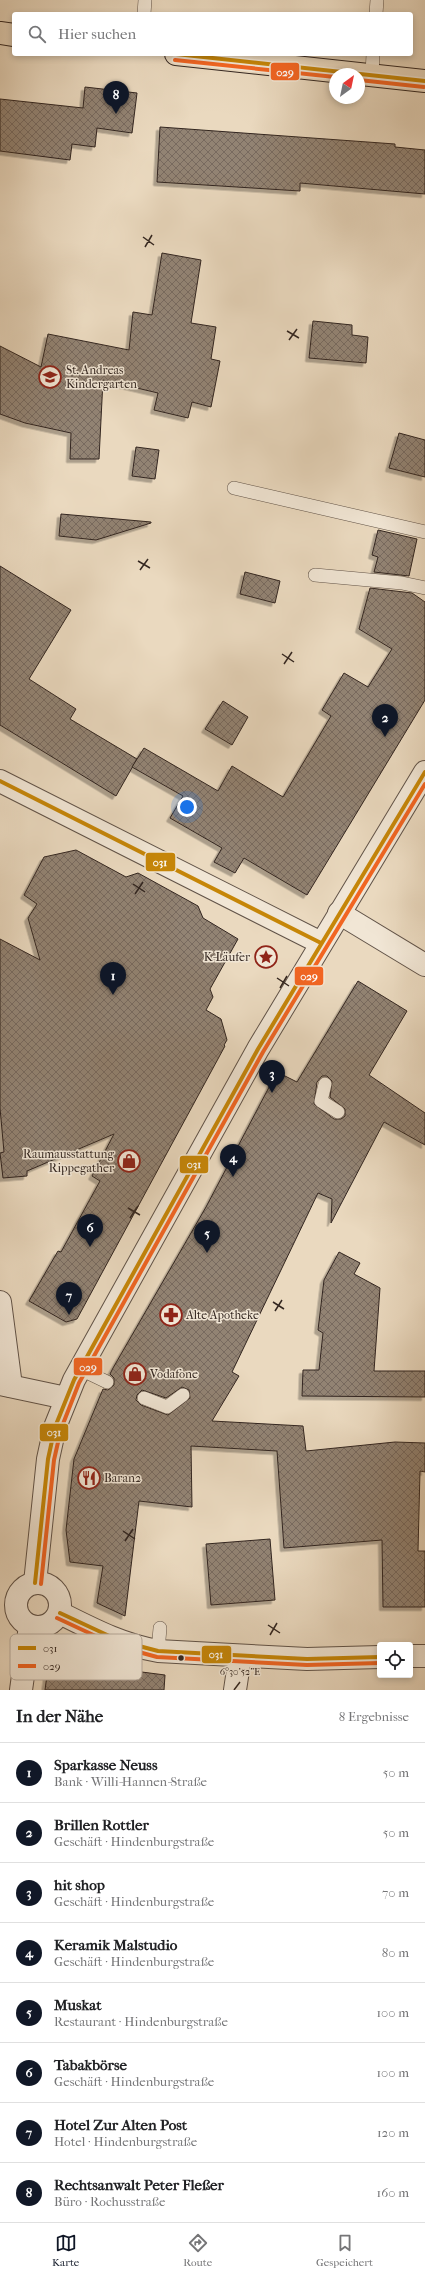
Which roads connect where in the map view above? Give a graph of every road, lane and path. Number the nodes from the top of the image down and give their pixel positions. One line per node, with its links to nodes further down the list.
1 (146, 0): 3 (lane)
2 (377, 0): 4 (lane)
3 (144, 12)
4 (376, 12)
5 (0, 33): 6 (main road)
6 (12, 35)
7 (212, 56): 8 (main road)
8 (372, 65): 9 (main road)
9 (425, 81)
10 (234, 488): 11 (lane)
11 (425, 532)
12 (315, 575): 13 (lane)
13 (425, 588)
14 (425, 772): 16 (street)
15 (0, 781): 17 (street)
16 (339, 912): 17 (street); 18 (street)
17 (321, 943): 22 (street)
18 (425, 965)
19 (325, 1084): 20 (lane)
20 (338, 1112)
21 (0, 1302): 24 (street)
22 (80, 1369): 23 (lane); 26 (street)
23 (107, 1382)
24 (5, 1385): 26 (street)
25 (183, 1395): 27 (lane)
26 (66, 1398): 28 (street)
27 (144, 1398)
28 (36, 1583): 29 (street); 30 (street)
29 (8, 1604): 31 (street)
30 (60, 1613): 31 (street); 34 (street)
31 (30, 1626): 33 (street)
32 (160, 1628): 36 (lane)
33 (29, 1634)
34 (102, 1634)
35 (142, 1648): 36 (street)
36 (158, 1651): 39 (street)
37 (413, 1656): 38 (street)
38 (425, 1656)
39 (240, 1657): 40 (street); 43 (street)
40 (377, 1657)
41 (22, 1680): 42 (street)
42 (21, 1690)
43 (234, 1690)

